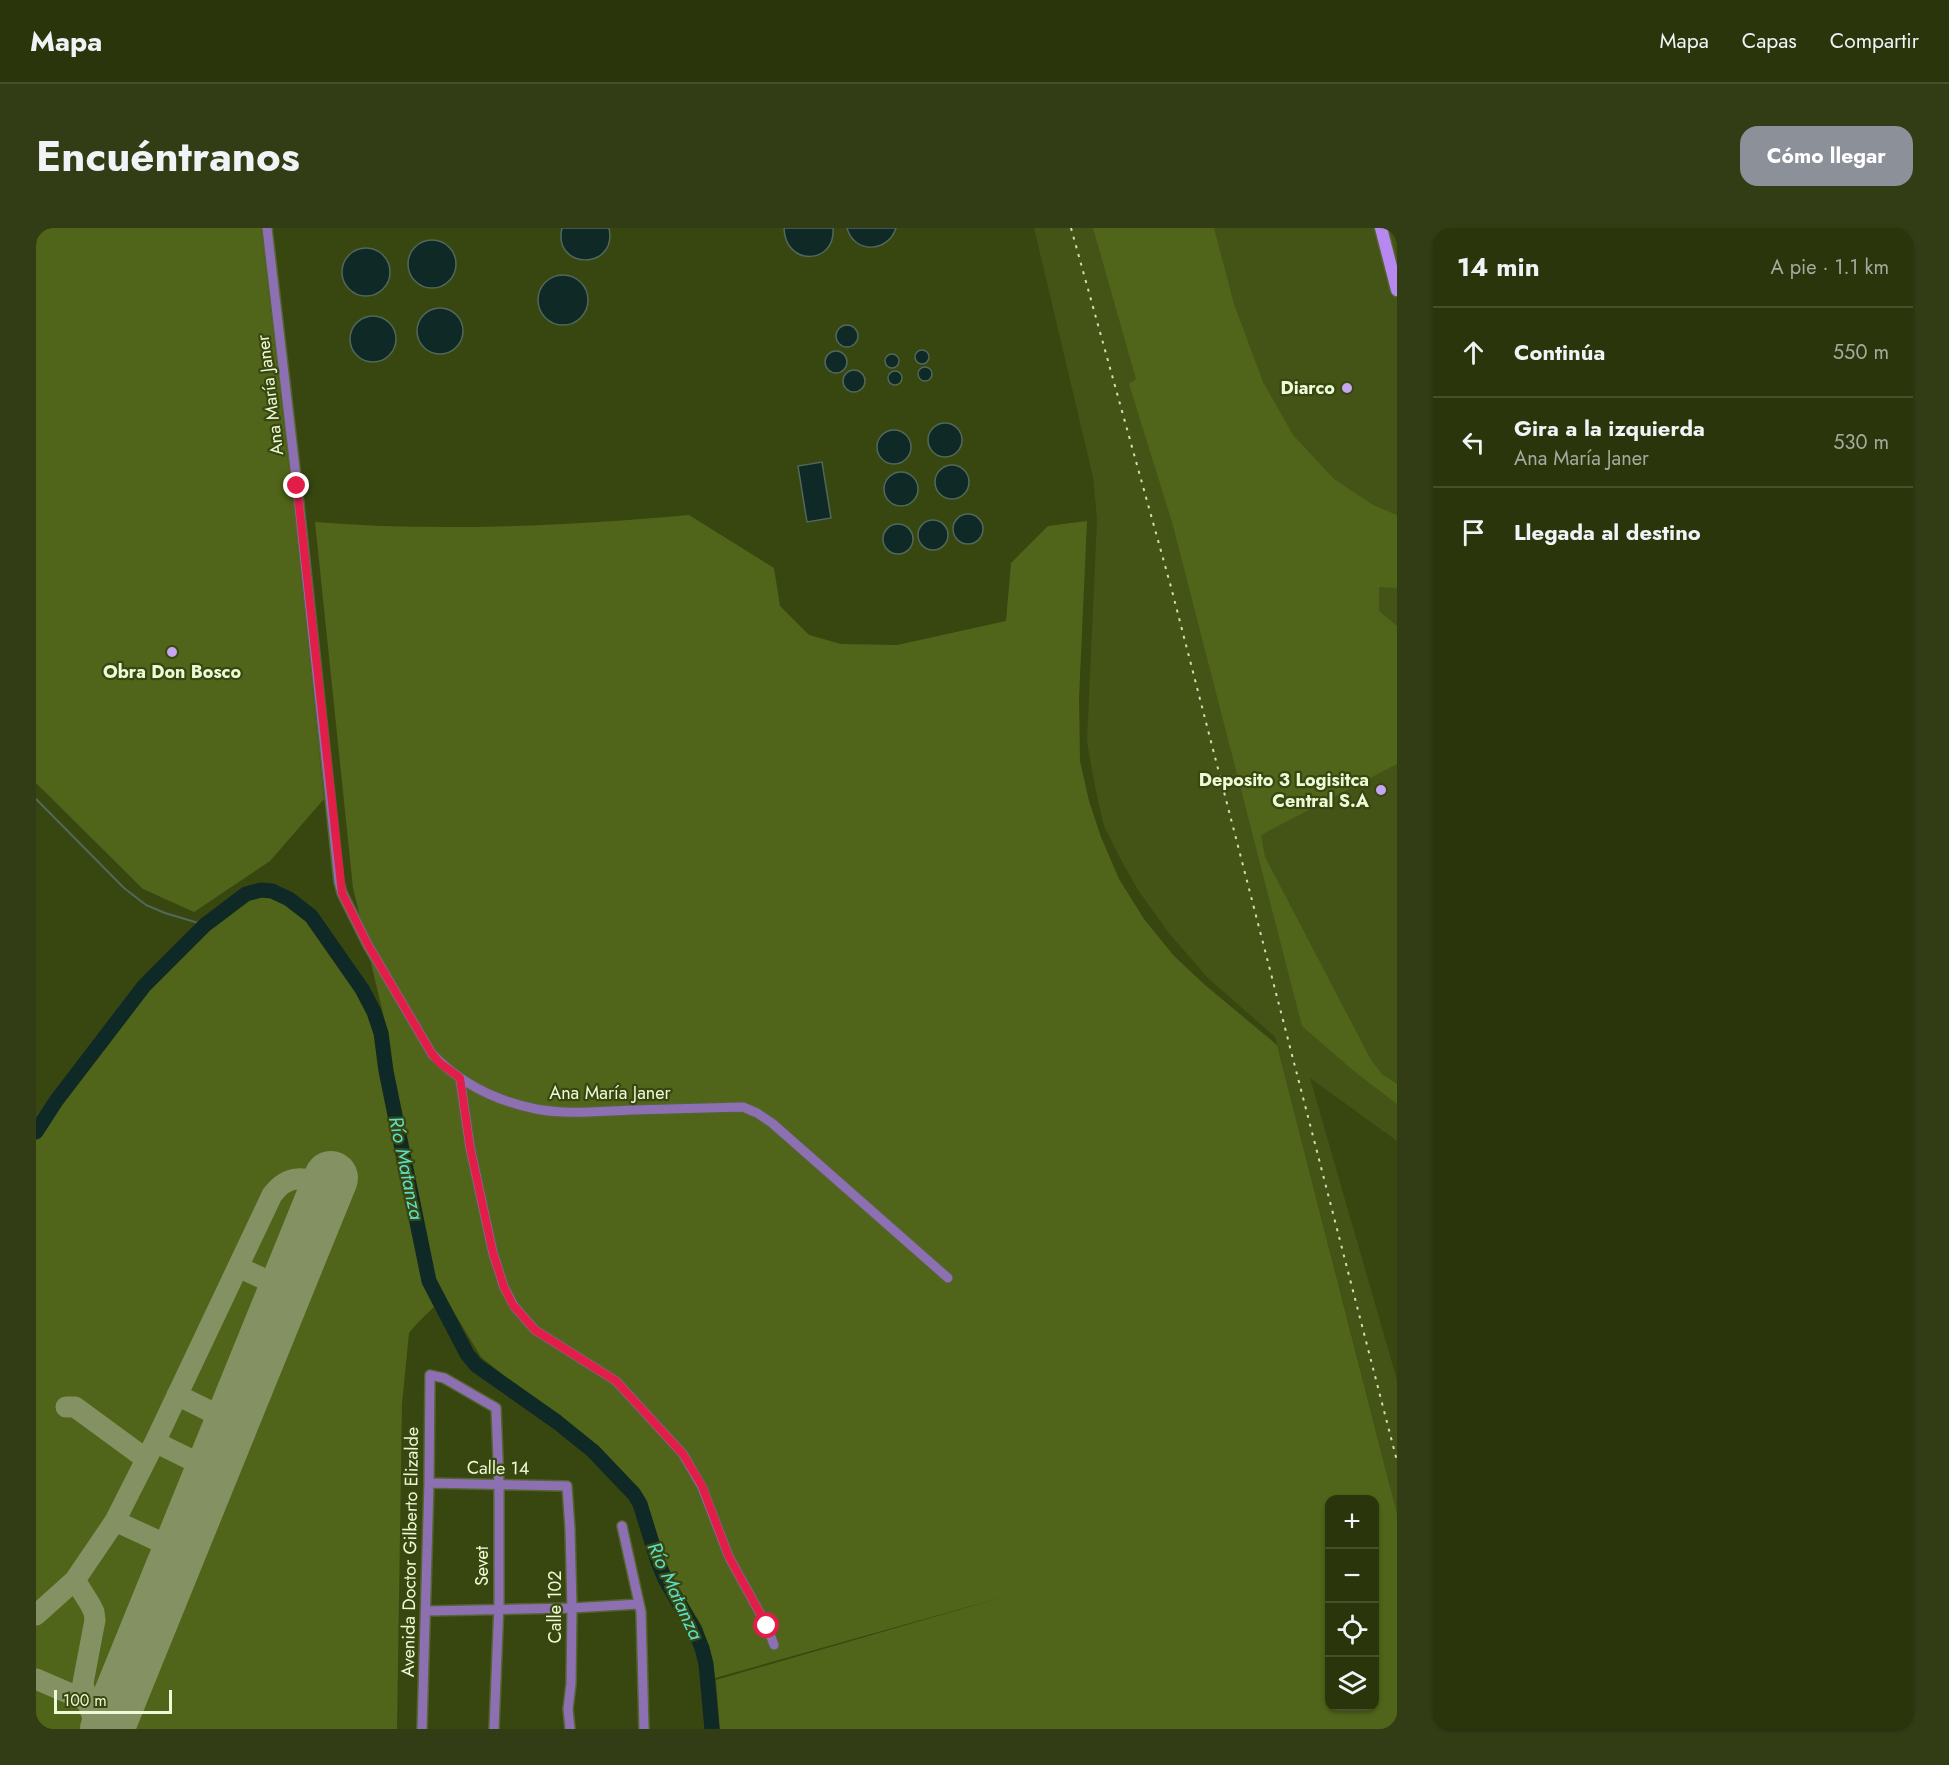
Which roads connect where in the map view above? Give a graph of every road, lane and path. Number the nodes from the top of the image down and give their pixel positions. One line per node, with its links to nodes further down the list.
1 (267, 228): 4 (street, Ana María Janer)
2 (1381, 228): 3 (street)
3 (1397, 290)
4 (460, 1078): 5 (street, Ana María Janer); 15 (street)
5 (948, 1278)
6 (430, 1375): 7 (street, Avenida Doctor Gilberto Elizalde); 8 (street, Sevet)
7 (429, 1483): 8 (street, Calle 14); 14 (street, Avenida Doctor Gilberto Elizalde)
8 (499, 1484): 9 (street, Calle 14); 13 (street, Sevet)
9 (567, 1486): 12 (street, Calle 102)
10 (622, 1526): 11 (street)
11 (639, 1604): 12 (street); 19 (street)
12 (572, 1608): 13 (street); 18 (street, Calle 102)
13 (498, 1610): 14 (street); 17 (street, Sevet)
14 (426, 1611): 16 (street, Avenida Doctor Gilberto Elizalde)
15 (774, 1645)
16 (422, 1729)
17 (494, 1729)
18 (570, 1729)
19 (645, 1729)

